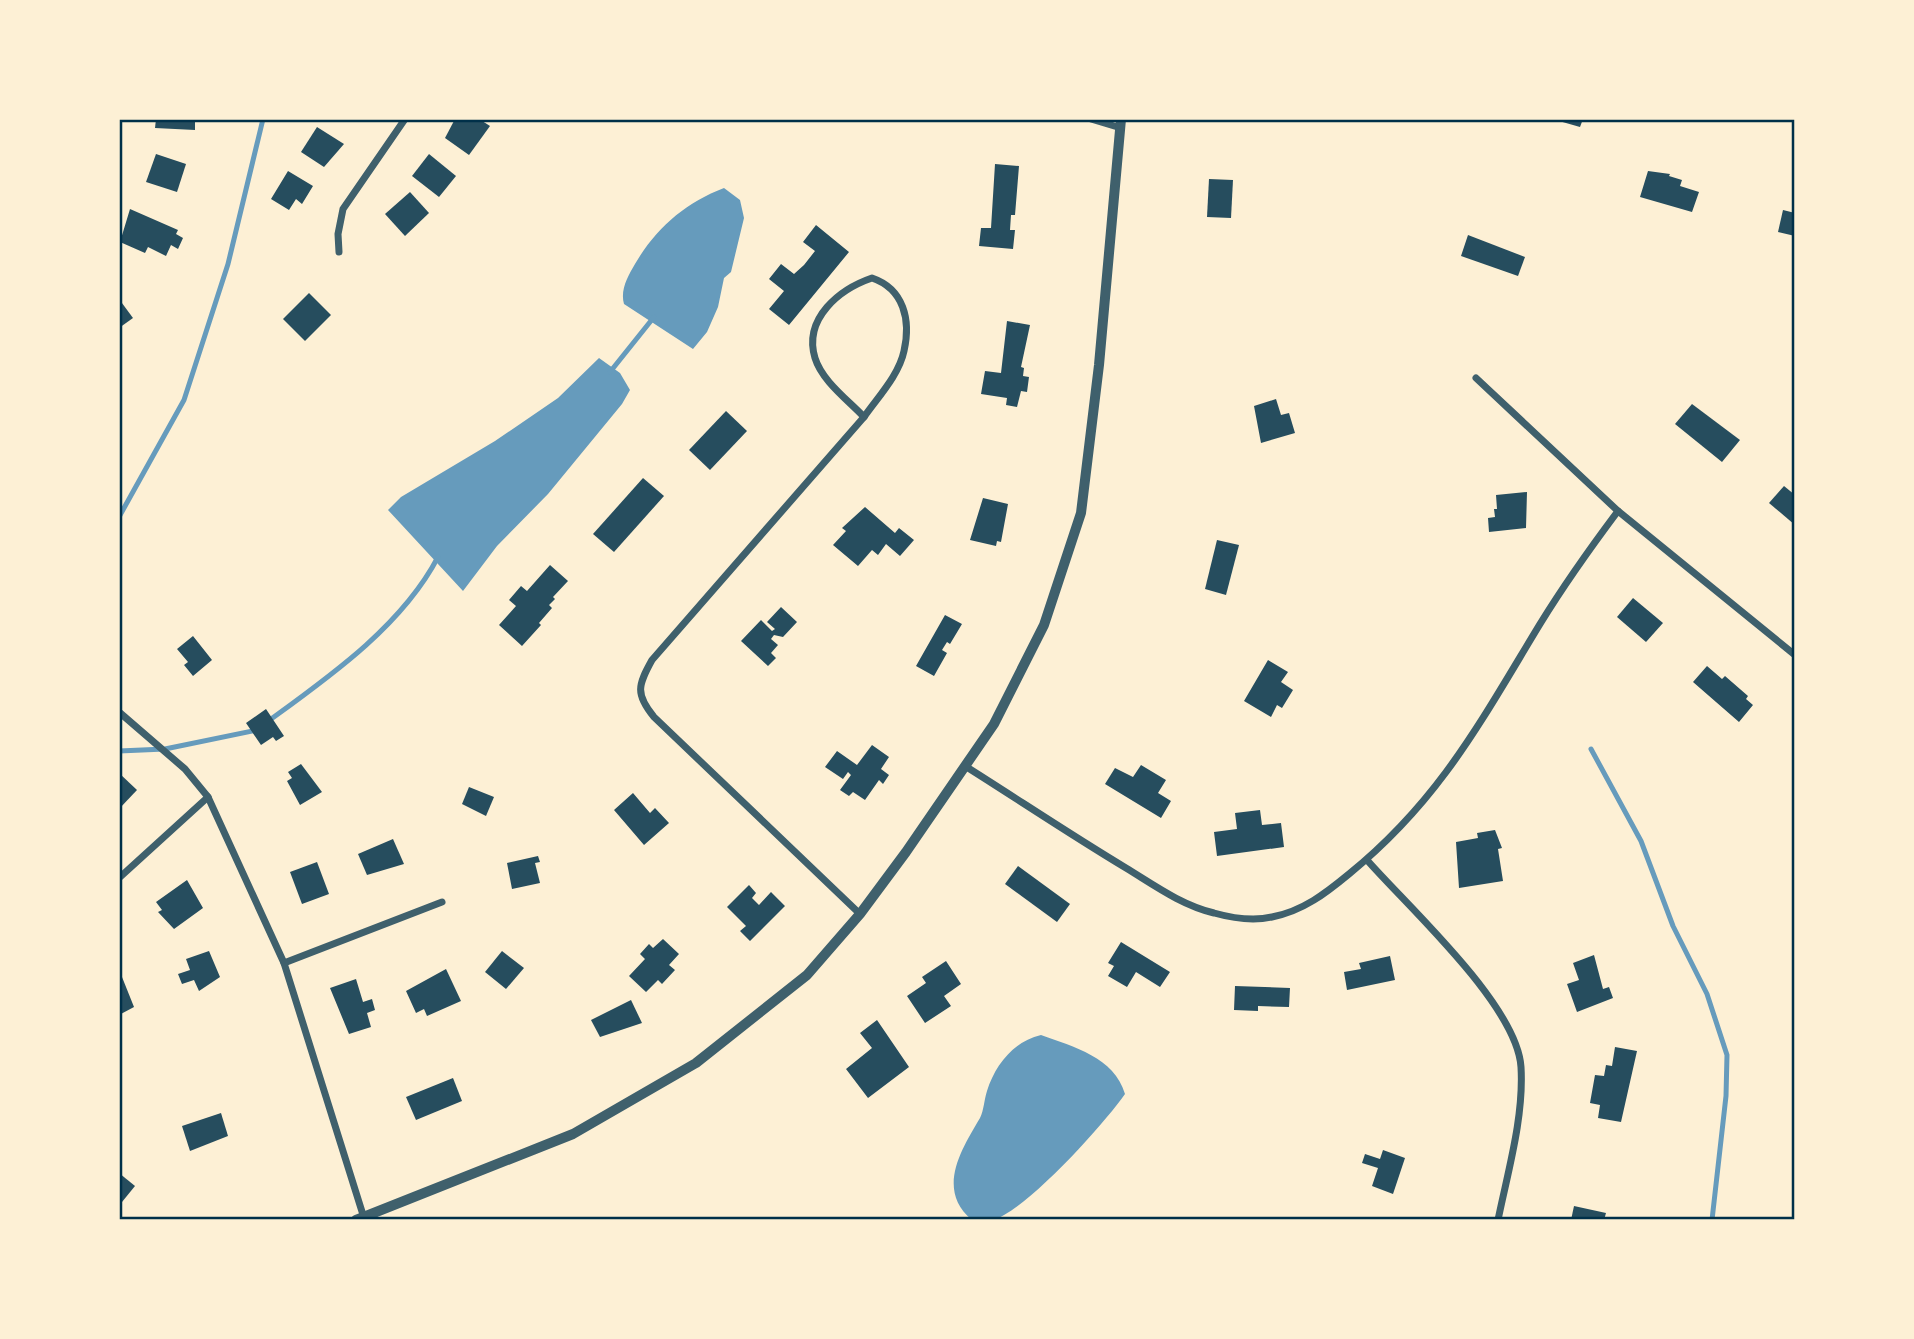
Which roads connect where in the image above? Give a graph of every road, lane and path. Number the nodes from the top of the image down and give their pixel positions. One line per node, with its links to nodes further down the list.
1 (405, 119): 4 (street)
2 (1091, 119): 3 (street)
3 (1121, 123): 10 (street)
4 (339, 252)
5 (1476, 378): 7 (street)
6 (864, 417): 6 (street); 15 (street)
7 (1618, 510): 8 (street); 12 (street)
8 (1795, 654)
9 (119, 712): 11 (street)
10 (965, 766): 12 (street); 15 (street)
11 (208, 797): 13 (street); 16 (street)
12 (1367, 860): 18 (street)
13 (119, 878)
14 (442, 902): 16 (street)
15 (860, 914): 17 (street)
16 (284, 963): 17 (street)
17 (360, 1219)
18 (1498, 1220)

